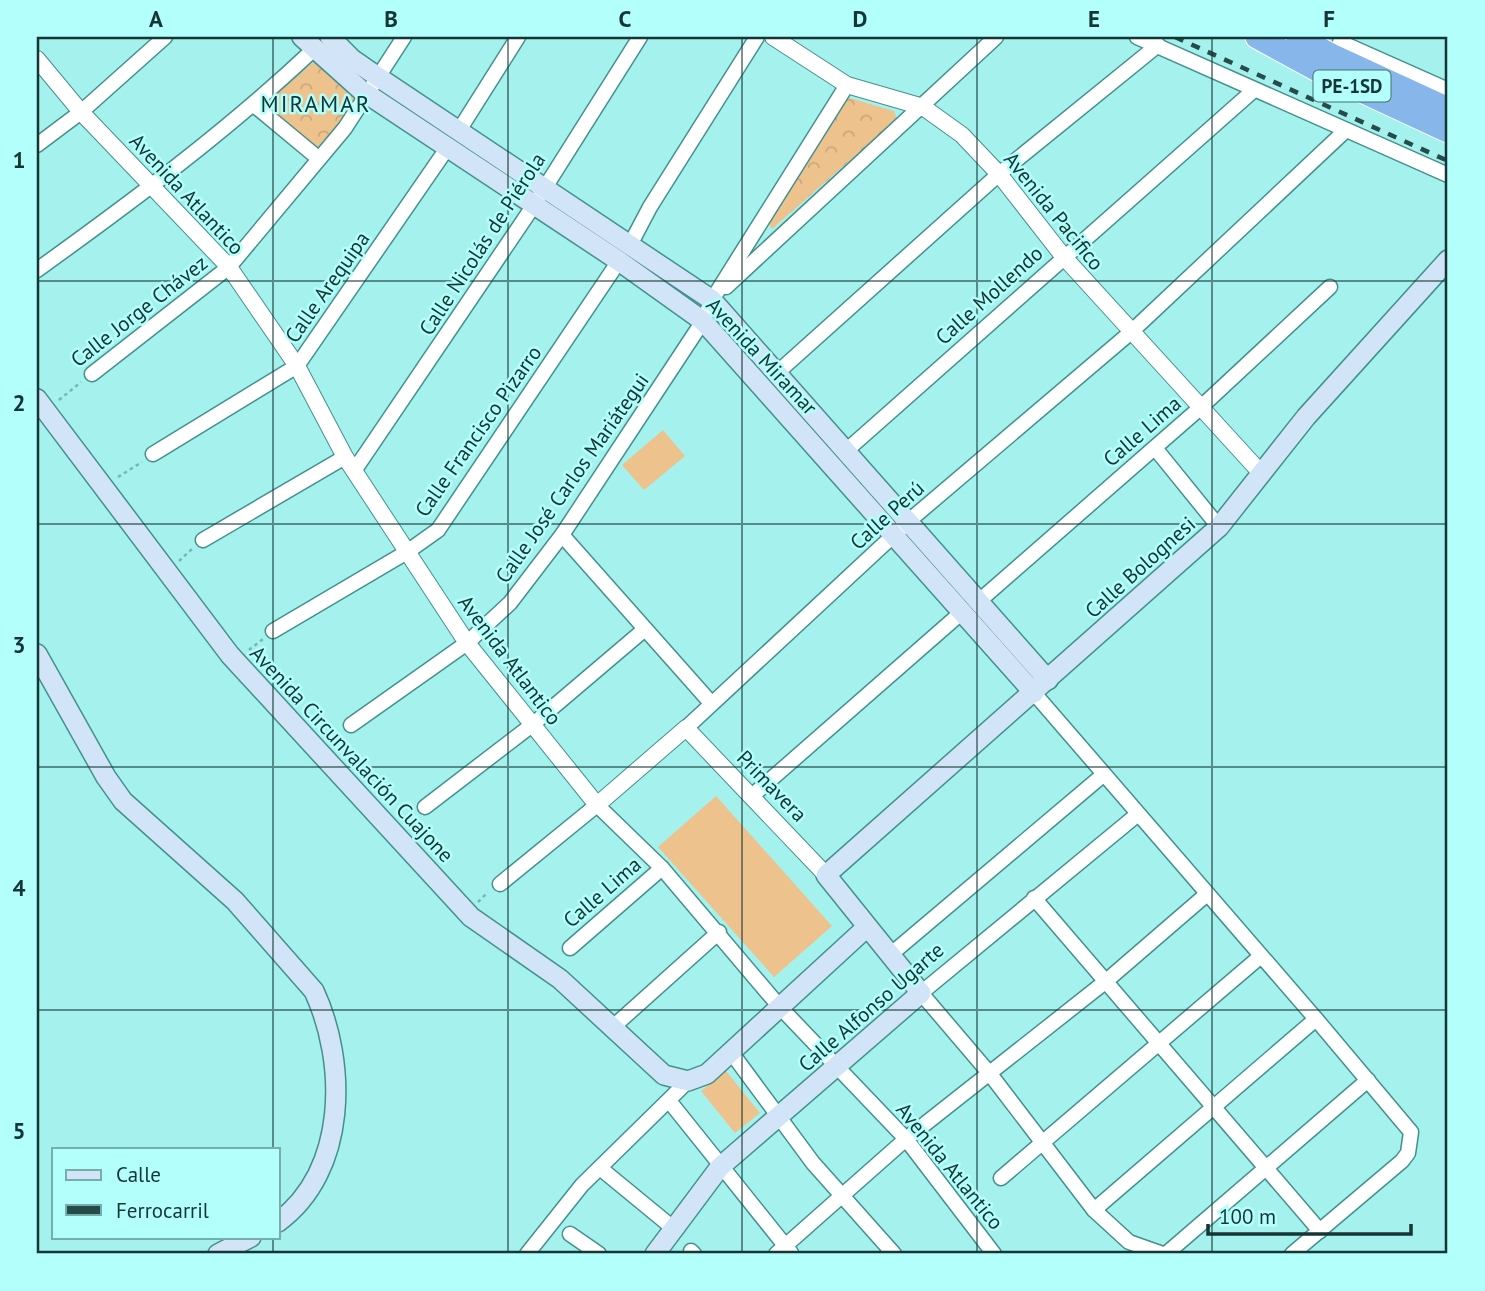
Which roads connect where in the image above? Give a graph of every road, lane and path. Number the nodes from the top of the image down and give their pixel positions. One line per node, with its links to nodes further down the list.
1 (165, 37): 23 (street)
2 (330, 37): 16 (main road, Avenida Miramar)
3 (404, 37): 16 (street, Calle Jorge Chávez)
4 (518, 37): 26 (street, Calle Arequipa)
5 (640, 37): 32 (street, Calle Nicolás de Piérola)
6 (757, 37): 34 (street, Calle Francisco Pizarro)
7 (773, 37): 17 (street, Avenida Pacifico)
8 (996, 37): 21 (street)
9 (1137, 37): 13 (street)
10 (1258, 37): 14 (highway, PE-1SD)
11 (1298, 37): 14 (highway, PE-1SD)
12 (307, 43): 16 (main road, Avenida Miramar); 20 (street)
13 (1158, 45): 18 (street); 29 (street)
14 (1334, 52): 19 (street); 22 (highway, PE-1SD); 25 (highway, PE-1SD)
15 (37, 59): 23 (street, Avenida Atlantico)
16 (373, 85): 26 (main road, Avenida Miramar); 28 (street, Calle Jorge Chávez)
17 (847, 85): 21 (street, Avenida Pacifico); 40 (street, Calle José Carlos Mariátegui)
18 (1254, 90): 24 (street); 35 (street, Calle Mollendo)
19 (1448, 90)
20 (254, 105): 28 (street); 31 (street)
21 (923, 107): 29 (street, Avenida Pacifico); 40 (street)
22 (1448, 109)
23 (81, 112): 27 (street); 31 (street, Avenida Atlantico)
24 (1345, 131): 30 (street); 42 (street, Calle Perú)
25 (1448, 131)
26 (453, 139): 32 (main road, Avenida Miramar); 33 (main road, Avenida Miramar); 43 (street, Calle Arequipa)
27 (37, 145)
28 (318, 158): 37 (street, Calle Jorge Chávez)
29 (999, 174): 35 (street, Avenida Pacifico); 44 (street)
30 (1448, 175)
31 (151, 187): 37 (street, Avenida Atlantico); 38 (street)
32 (544, 187): 33 (street, Calle Nicolás de Piérola); 34 (main road, Avenida Miramar)
33 (534, 205): 34 (main road, Avenida Miramar); 51 (street, Calle Nicolás de Piérola)
34 (624, 253): 40 (main road, Avenida Miramar); 41 (main road, Avenida Miramar); 59 (street, Calle Francisco Pizarro)
35 (1063, 256): 42 (street, Avenida Pacifico); 49 (street, Calle Mollendo)
36 (1448, 260): 52 (main road, Calle Bolognesi)
37 (229, 267): 43 (street, Avenida Atlantico); 45 (street, Calle Jorge Chávez)
38 (37, 271)
39 (1330, 287): 47 (street, Calle Lima)
40 (712, 300): 41 (street, Calle José Carlos Mariátegui); 44 (main road, Avenida Miramar)
41 (703, 321): 56 (street, Calle José Carlos Mariátegui); 57 (main road, Avenida Miramar)
42 (1130, 333): 47 (street, Avenida Pacifico); 54 (street, Calle Perú)
43 (297, 366): 50 (street, Calle Arequipa); 51 (street, Avenida Atlantico)
44 (778, 372): 49 (main road, Avenida Miramar)
45 (92, 374): 46 (path, Calle Jorge Chávez)
46 (41, 405): 53 (main road, Avenida Circunvalación Cuajone)
47 (1200, 408): 48 (street, Calle Lima); 52 (street, Avenida Pacifico)
48 (1155, 448): 55 (street); 61 (street, Calle Lima)
49 (847, 450): 54 (main road, Avenida Miramar)
50 (153, 454): 53 (path)
51 (350, 464): 58 (street, Calle Nicolás de Piérola); 59 (street, Avenida Atlantico)
52 (1260, 472): 55 (main road, Calle Bolognesi)
53 (104, 486): 60 (main road, Avenida Circunvalación Cuajone)
54 (910, 520): 57 (street, Calle Perú); 61 (main road, Avenida Miramar)
55 (1219, 527): 68 (main road, Calle Bolognesi)
56 (562, 535): 63 (street); 65 (street, Calle José Carlos Mariátegui)
57 (894, 537): 62 (main road, Avenida Miramar); 69 (street, Calle Perú)
58 (203, 540): 60 (path)
59 (407, 552): 64 (street, Calle Francisco Pizarro); 65 (street, Avenida Atlantico)
60 (166, 571): 67 (main road, Avenida Circunvalación Cuajone)
61 (978, 602): 68 (main road, Avenida Miramar)
62 (961, 614): 68 (main road, Avenida Miramar); 74 (street)
63 (645, 629): 69 (street); 70 (street)
64 (273, 631): 67 (path)
65 (467, 643): 70 (street, Avenida Atlantico); 71 (street, Calle José Carlos Mariátegui)
66 (37, 653): 111 (main road)
67 (235, 661): 83 (main road, Avenida Circunvalación Cuajone)
68 (1041, 687): 73 (street); 79 (main road, Calle Bolognesi)
69 (710, 703): 72 (street, Calle Perú)
70 (532, 724): 75 (street, Avenida Atlantico); 76 (street)
71 (351, 725)
72 (686, 728): 74 (street, Primavera); 75 (street, Calle Perú)
73 (1103, 775): 77 (street); 87 (street)
74 (752, 795): 79 (street, Primavera)
75 (597, 805): 78 (street, Avenida Atlantico); 80 (street, Calle Perú)
76 (425, 807)
77 (1138, 814): 81 (street); 82 (street, Calle Alfonso Ugarte)
78 (662, 868): 85 (street, Avenida Atlantico); 86 (street, Calle Lima)
79 (827, 874): 84 (main road)
80 (500, 884): 83 (path)
81 (1207, 894): 88 (street); 89 (street)
82 (1034, 898): 89 (street); 90 (street, Calle Alfonso Ugarte)
83 (467, 913): 93 (main road, Avenida Circunvalación Cuajone)
84 (867, 927): 87 (main road); 91 (main road)
85 (719, 932): 91 (street, Avenida Atlantico); 93 (street)
86 (570, 948)
87 (890, 955): 90 (main road)
88 (1261, 956): 92 (street); 94 (street)
89 (1105, 982): 94 (street); 97 (street)
90 (921, 993): 96 (main road, Calle Alfonso Ugarte); 97 (street)
91 (779, 1006): 95 (main road); 96 (street, Avenida Atlantico)
92 (1317, 1018): 98 (street); 101 (street)
93 (613, 1027): 99 (main road, Avenida Circunvalación Cuajone)
94 (1159, 1044): 101 (street); 104 (street)
95 (731, 1052): 99 (main road); 102 (street)
96 (837, 1069): 102 (main road, Calle Alfonso Ugarte); 103 (street, Avenida Atlantico)
97 (990, 1074): 103 (street); 104 (street)
98 (1368, 1080): 107 (street); 113 (street)
99 (688, 1082): 100 (street)
100 (670, 1102): 105 (street); 106 (street)
101 (1212, 1106): 107 (street); 110 (street)
102 (777, 1118): 105 (main road, Calle Alfonso Ugarte); 109 (street)
103 (906, 1139): 109 (street); 122 (street, Avenida Atlantico)
104 (1041, 1145): 108 (street); 110 (street)
105 (720, 1167): 112 (main road, Calle Alfonso Ugarte); 116 (street)
106 (600, 1168): 112 (street); 118 (street)
107 (1266, 1168): 113 (street); 123 (street)
108 (1001, 1178)
109 (842, 1197): 116 (street); 121 (street)
110 (1094, 1210): 123 (street)
111 (280, 1220)
112 (673, 1228): 120 (main road, Calle Alfonso Ugarte)
113 (1320, 1231): 124 (street)
114 (570, 1234): 119 (street)
115 (249, 1238): 117 (main road)
116 (784, 1252)
117 (218, 1254)
118 (527, 1254)
119 (598, 1254)
120 (655, 1254)
121 (894, 1254)
122 (994, 1254)
123 (1165, 1254)
124 (1292, 1254)

